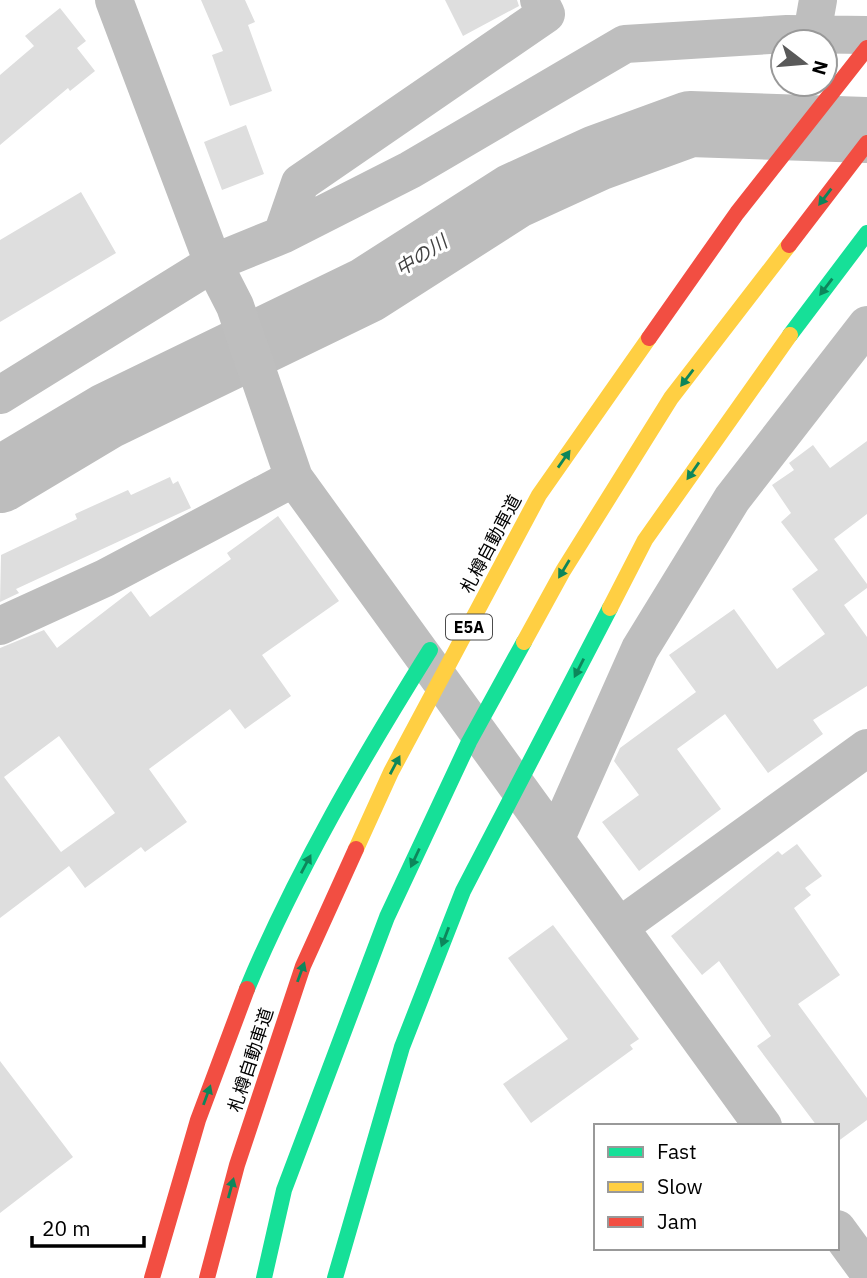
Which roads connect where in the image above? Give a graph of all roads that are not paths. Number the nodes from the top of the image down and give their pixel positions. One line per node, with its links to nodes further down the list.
1 (114, 0): 9 (street)
2 (539, 0): 8 (street)
3 (815, 17): 4 (street); 8 (street)
4 (867, 35)
5 (867, 48): 13 (highway, 札樽自動車道 / E5A, one-way to 5)
6 (867, 143): 25 (highway, one-way to 25)
7 (867, 233): 26 (highway, one-way to 26)
8 (282, 235): 9 (street)
9 (213, 263): 11 (street); 12 (street)
10 (867, 325): 18 (street)
11 (0, 395)
12 (295, 478): 15 (street); 18 (street)
13 (539, 495): 14 (highway); 24 (highway, 札樽自動車道 / E5A, one-way to 13)
14 (461, 605)
15 (0, 626)
16 (438, 638): 23 (highway, one-way to 16)
17 (867, 748): 19 (street)
18 (556, 838): 19 (street)
19 (619, 927): 20 (street)
20 (761, 1124)
21 (839, 1232): 22 (street)
22 (867, 1270)
23 (152, 1278)
24 (207, 1278)
25 (264, 1278)
26 (335, 1278)

